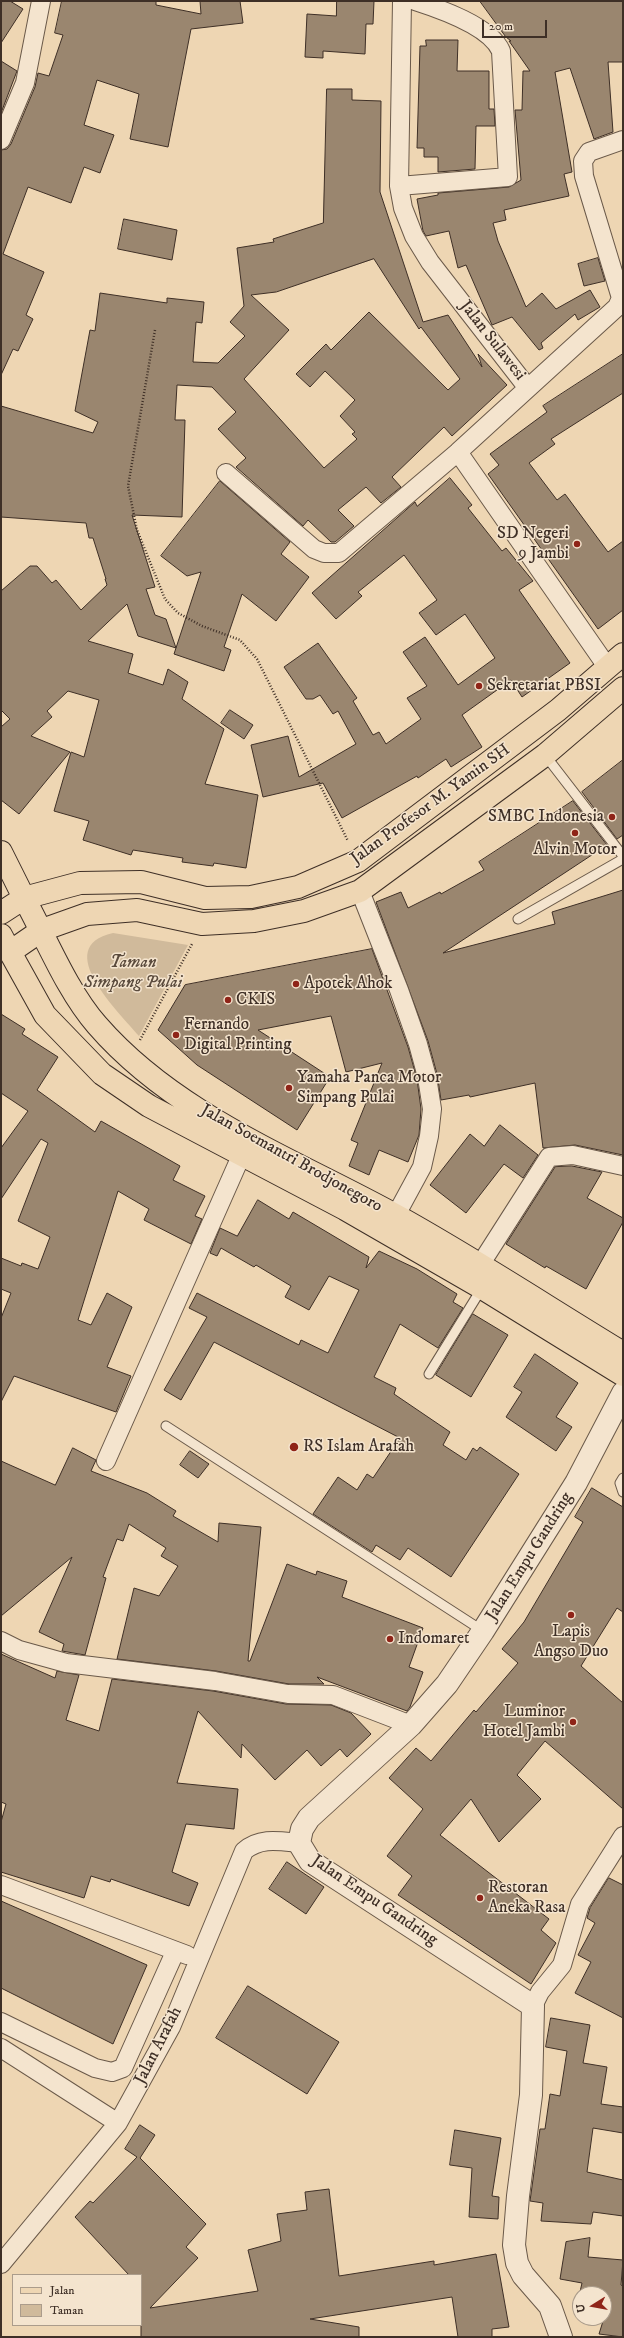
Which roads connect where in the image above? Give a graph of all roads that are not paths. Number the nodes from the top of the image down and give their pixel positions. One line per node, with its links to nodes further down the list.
1 (41, 1): 4 (street)
2 (402, 1): 6 (street, Jalan Sulawesi)
3 (415, 1): 6 (street)
4 (1, 140)
5 (623, 140): 7 (street)
6 (399, 186): 7 (street, Jalan Sulawesi)
7 (527, 387): 8 (street, Jalan Sulawesi)
8 (458, 452): 9 (street, Jalan Sulawesi); 11 (street)
9 (226, 473)
10 (623, 654): 11 (main road, Jalan Profesor M. Yamin SH)
11 (608, 668): 18 (main road, Jalan Profesor M. Yamin SH)
12 (623, 688): 13 (main road, Jalan Profesor M. Yamin SH)
13 (545, 755): 15 (lane); 17 (main road, Jalan Profesor M. Yamin SH)
14 (1, 852): 18 (main road, Jalan Soemantri Brodjonegoro)
15 (623, 856)
16 (623, 859): 20 (lane)
17 (360, 891): 21 (main road, Jalan Profesor M. Yamin SH); 25 (street)
18 (24, 898): 19 (main road, Jalan Profesor M. Yamin SH); 21 (main road, Jalan Soemantri Brodjonegoro)
19 (1, 913)
20 (518, 919)
21 (42, 930): 22 (main road, Jalan Profesor M. Yamin SH); 25 (main road, Jalan Soemantri Brodjonegoro)
22 (4, 949): 23 (main road, Jalan Soemantri Brodjonegoro)
23 (241, 1156): 27 (main road, Jalan Soemantri Brodjonegoro); 33 (street)
24 (623, 1166): 26 (street)
25 (396, 1215): 26 (main road, Jalan Soemantri Brodjonegoro)
26 (480, 1265): 28 (main road, Jalan Soemantri Brodjonegoro)
27 (482, 1288): 29 (lane); 30 (main road, Jalan Soemantri Brodjonegoro)
28 (623, 1353)
29 (429, 1374)
30 (623, 1375)
31 (623, 1393): 36 (street, Jalan Empu Gandring)
32 (166, 1426): 36 (lane)
33 (106, 1461)
34 (623, 1478): 35 (lane)
35 (623, 1492)
36 (483, 1631): 38 (street, Jalan Empu Gandring)
37 (1, 1641): 38 (street)
38 (411, 1724): 40 (street, Jalan Empu Gandring)
39 (623, 1836): 44 (street)
40 (299, 1843): 43 (street, Jalan Arafah); 44 (street, Jalan Empu Gandring)
41 (1, 1885): 42 (street)
42 (175, 1952): 43 (street); 45 (street)
43 (201, 1959): 47 (street, Jalan Arafah)
44 (533, 2006): 49 (street)
45 (1, 2022)
46 (1, 2048): 47 (street)
47 (118, 2123): 48 (street, Jalan Arafah)
48 (1, 2264)
49 (561, 2337)

